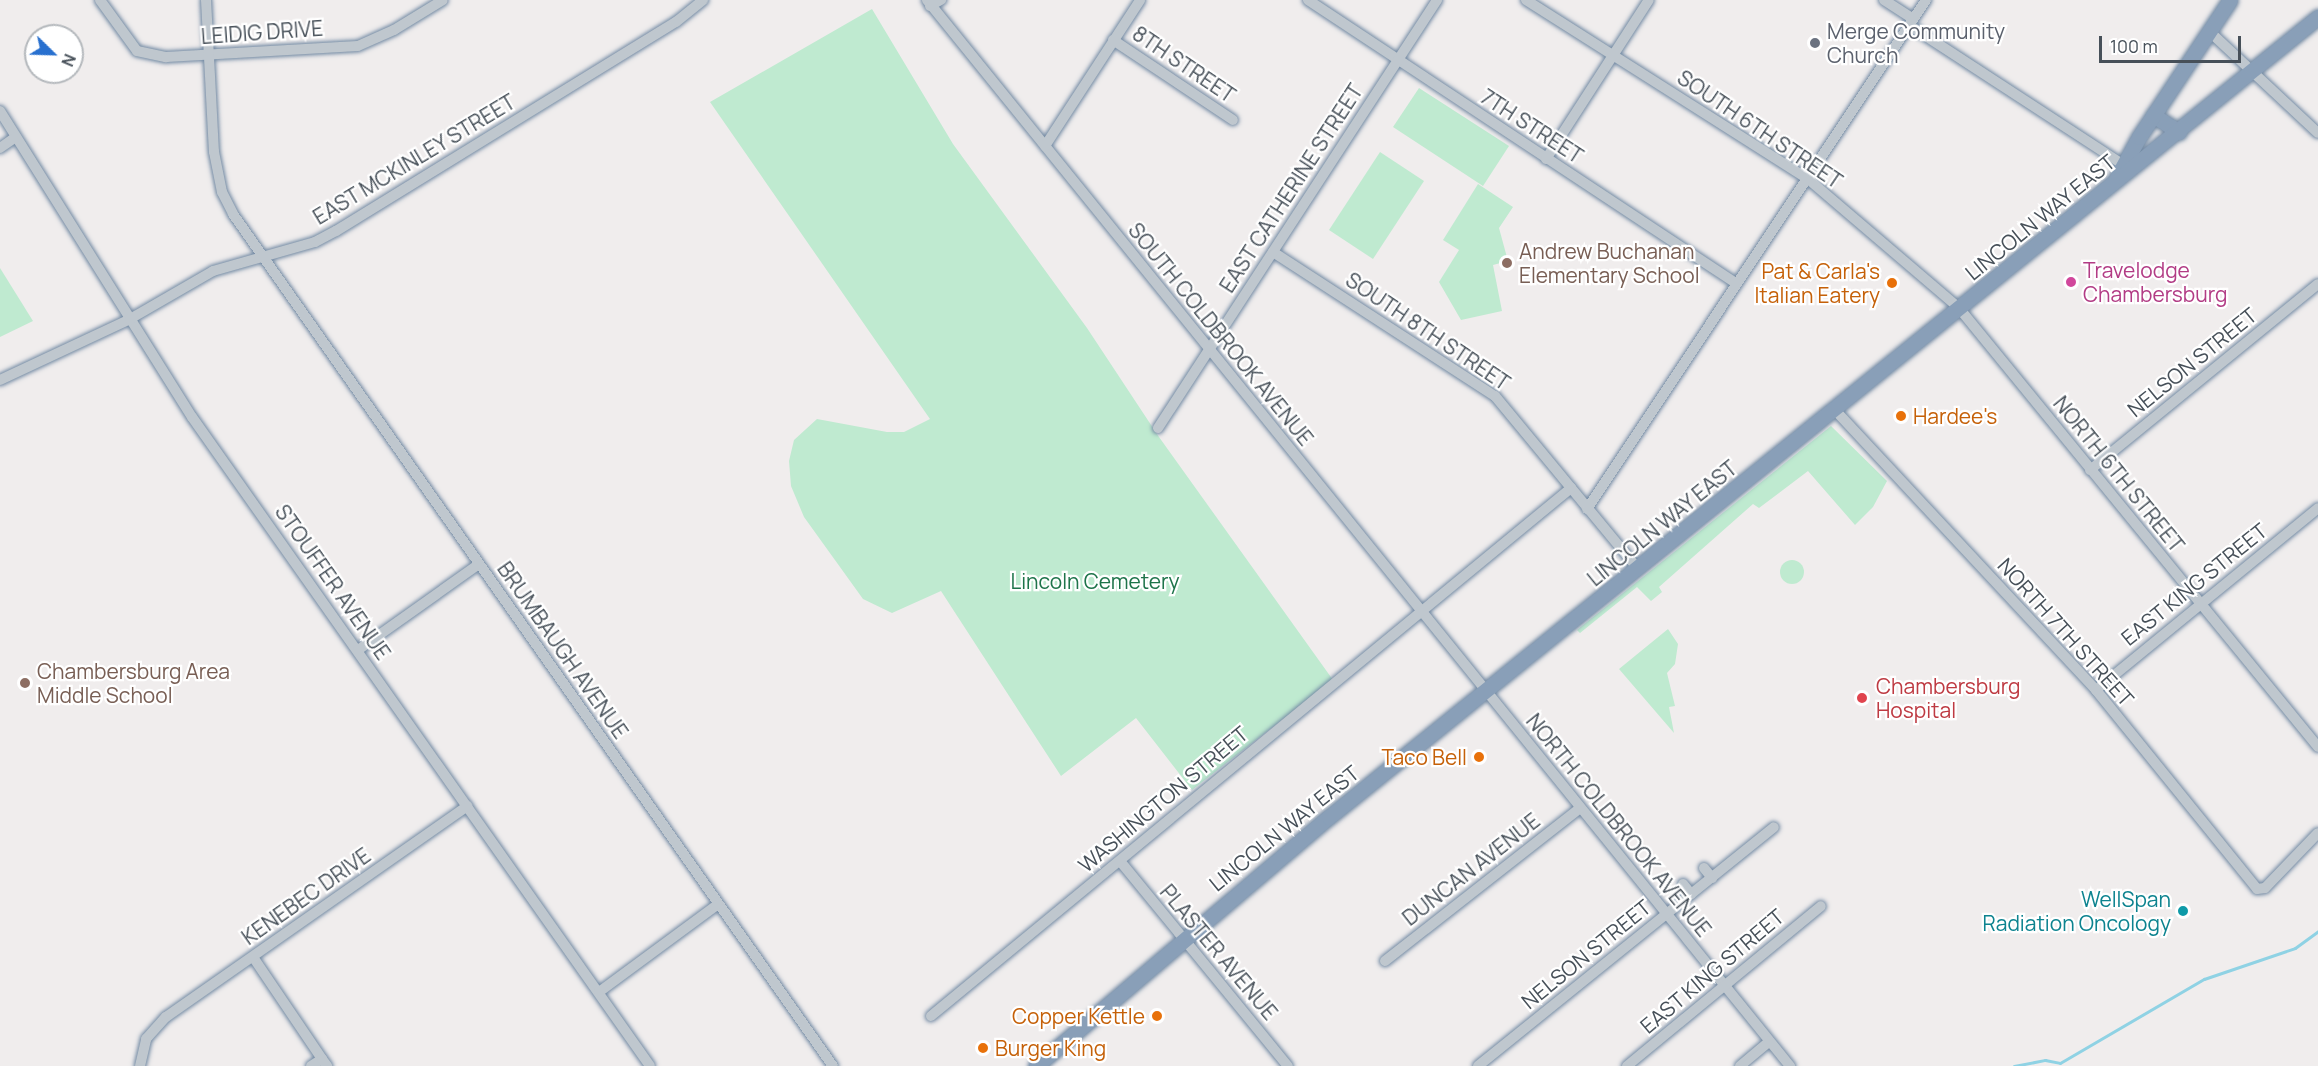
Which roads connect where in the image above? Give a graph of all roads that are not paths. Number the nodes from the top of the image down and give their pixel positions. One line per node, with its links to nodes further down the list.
1 (100, 0): 19 (street, LEIDIG DRIVE)
2 (206, 0): 19 (street, BRUMBAUGH AVENUE)
3 (443, 0): 19 (street, LEIDIG DRIVE)
4 (703, 0): 36 (street, EAST MCKINLEY STREET)
5 (941, 0): 14 (street)
6 (1140, 0): 18 (street)
7 (1308, 0): 21 (street, 7TH STREET)
8 (1437, 0): 21 (street, EAST CATHERINE STREET)
9 (1526, 0): 20 (street, SOUTH 6TH STREET)
10 (1649, 0): 20 (street)
11 (1884, 0): 16 (street)
12 (1926, 0): 16 (street)
13 (2230, 0): 17 (highway)
14 (928, 3): 29 (street, SOUTH COLDBROOK AVENUE)
15 (2318, 17): 22 (highway, LINCOLN WAY EAST)
16 (1911, 22): 32 (street); 33 (street)
17 (2209, 32): 22 (street); 24 (highway)
18 (1113, 40): 25 (street, 8TH STREET); 29 (street)
19 (210, 55): 36 (street, BRUMBAUGH AVENUE)
20 (1614, 55): 31 (street); 33 (street, SOUTH 6TH STREET)
21 (1397, 61): 31 (street, 7TH STREET); 35 (street, EAST CATHERINE STREET)
22 (2252, 71): 26 (highway, LINCOLN WAY EAST); 27 (street)
23 (0, 111): 28 (street, STOUFFER AVENUE)
24 (2153, 116): 26 (highway); 32 (highway)
25 (1233, 120)
26 (2179, 132): 34 (highway, LINCOLN WAY EAST)
27 (2318, 133)
28 (16, 137): 30 (street); 40 (street, STOUFFER AVENUE)
29 (1045, 146): 41 (street, SOUTH COLDBROOK AVENUE)
30 (0, 148)
31 (1546, 159): 37 (street, 7TH STREET)
32 (2124, 165): 34 (highway)
33 (1808, 179): 37 (street); 39 (street, SOUTH 6TH STREET)
34 (2112, 186): 39 (highway, LINCOLN WAY EAST)
35 (1273, 252): 41 (street, EAST CATHERINE STREET); 46 (street, SOUTH 8TH STREET)
36 (261, 256): 40 (street, EAST MCKINLEY STREET); 49 (street, BRUMBAUGH AVENUE)
37 (1737, 284): 48 (street)
38 (2318, 284): 45 (street, NELSON STREET)
39 (1959, 308): 43 (highway, LINCOLN WAY EAST); 45 (street, NORTH 6TH STREET)
40 (130, 319): 42 (street, EAST MCKINLEY STREET); 53 (street, STOUFFER AVENUE)
41 (1208, 350): 44 (street, EAST CATHERINE STREET); 52 (street, SOUTH COLDBROOK AVENUE)
42 (0, 380)
43 (1835, 410): 50 (highway, LINCOLN WAY EAST); 54 (street, NORTH 7TH STREET)
44 (1158, 428)
45 (2090, 470): 51 (street, NORTH 6TH STREET)
46 (1571, 488): 48 (street, SOUTH 8TH STREET); 52 (street, WASHINGTON STREET)
47 (2318, 508): 51 (street, EAST KING STREET)
48 (1587, 509): 50 (street, SOUTH 8TH STREET)
49 (479, 564): 53 (street); 68 (street, BRUMBAUGH AVENUE)
50 (1638, 569): 55 (highway, LINCOLN WAY EAST)
51 (2200, 604): 54 (street, EAST KING STREET); 56 (street, NORTH 6TH STREET)
52 (1420, 611): 55 (street, SOUTH COLDBROOK AVENUE); 63 (street, WASHINGTON STREET)
53 (358, 650): 57 (street, STOUFFER AVENUE)
54 (2096, 690): 60 (street, NORTH 7TH STREET)
55 (1486, 692): 58 (street, NORTH COLDBROOK AVENUE); 71 (highway, LINCOLN WAY EAST)
56 (2318, 747)
57 (467, 806): 72 (street, KENEBEC DRIVE); 75 (street, STOUFFER AVENUE)
58 (1580, 808): 70 (street, NORTH COLDBROOK AVENUE); 73 (street, DUNCAN AVENUE)
59 (1774, 827): 62 (street, NELSON STREET)
60 (2318, 833)
61 (1733, 845): 62 (street)
62 (1741, 854): 65 (street, NELSON STREET)
63 (1120, 861): 71 (street, PLASTER AVENUE); 76 (street, WASHINGTON STREET)
64 (1704, 868): 65 (street)
65 (1712, 878): 67 (street, NELSON STREET)
66 (1683, 884): 67 (street)
67 (1691, 894): 70 (street, NELSON STREET)
68 (717, 905): 75 (street); 82 (street, BRUMBAUGH AVENUE)
69 (1821, 906): 74 (street, EAST KING STREET)
70 (1666, 916): 74 (street, NORTH COLDBROOK AVENUE); 85 (street, NELSON STREET)
71 (1182, 940): 83 (highway, LINCOLN WAY EAST); 84 (street, PLASTER AVENUE)
72 (253, 957): 78 (street); 79 (street, KENEBEC DRIVE)
73 (1385, 961)
74 (1726, 986): 77 (street, NORTH COLDBROOK AVENUE); 86 (street, EAST KING STREET)
75 (599, 992): 81 (street, STOUFFER AVENUE)
76 (932, 1016)
77 (1769, 1042): 87 (street); 88 (street, NORTH COLDBROOK AVENUE)
78 (324, 1062): 80 (street)
79 (141, 1066)
80 (311, 1066)
81 (650, 1066)
82 (833, 1066)
83 (1036, 1066)
84 (1288, 1066)
85 (1478, 1066)
86 (1627, 1066)
87 (1740, 1066)
88 (1790, 1066)

